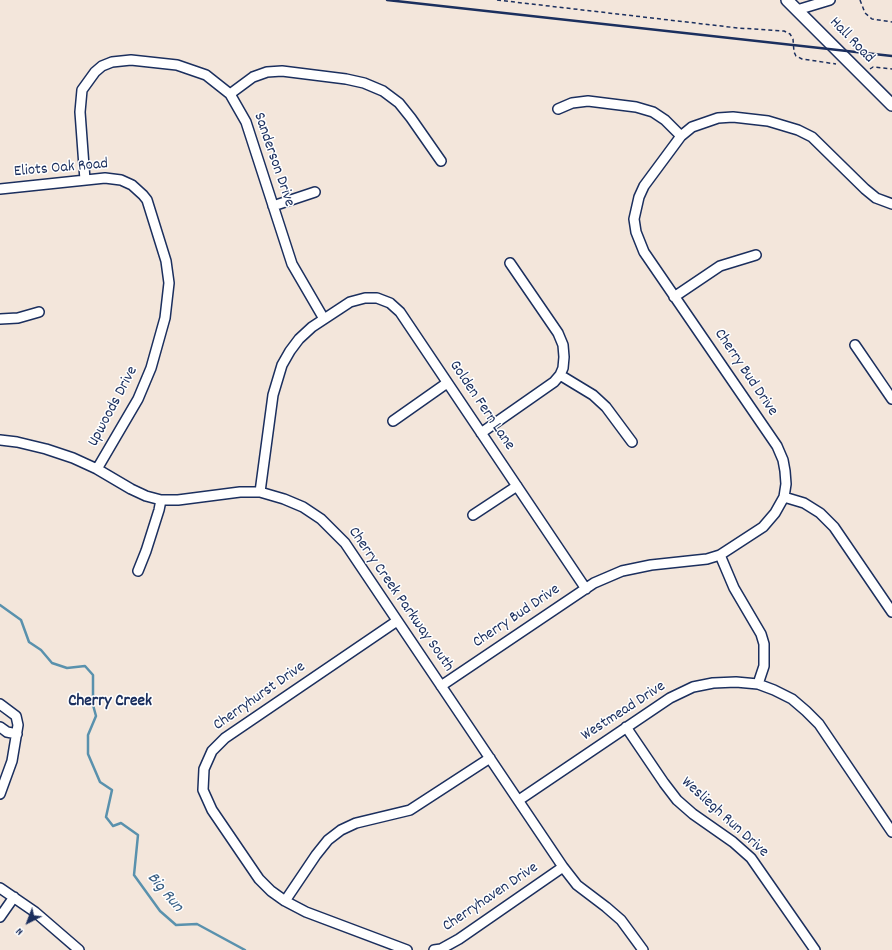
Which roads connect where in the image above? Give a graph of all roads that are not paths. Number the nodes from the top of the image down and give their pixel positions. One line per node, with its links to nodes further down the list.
1 (787, 0): 3 (main road, Hall Road)
2 (830, 0): 3 (street)
3 (797, 10): 5 (main road, Hall Road)
4 (230, 94): 8 (street); 9 (street, Sanderson Drive); 14 (street, Sanderson Drive)
5 (892, 105)
6 (558, 109): 7 (street)
7 (681, 136): 13 (street, Cherry Bud Drive); 17 (street, Cherry Bud Drive)
8 (441, 161)
9 (85, 180): 10 (street, Eliots Oak Road); 12 (street, Eliots Oak Road)
10 (0, 189)
11 (315, 192): 14 (street)
12 (143, 195): 29 (street, Upwoods Drive)
13 (892, 204)
14 (273, 206): 20 (street, Sanderson Drive)
15 (756, 255): 17 (street)
16 (510, 262): 22 (street)
17 (674, 297): 32 (street, Cherry Bud Drive)
18 (39, 312): 19 (street)
19 (0, 319)
20 (324, 319): 23 (street, Golden Fern Lane); 31 (street, Golden Fern Lane)
21 (855, 345): 24 (street)
22 (560, 375): 26 (street); 28 (street)
23 (447, 383): 25 (street); 26 (street, Golden Fern Lane)
24 (892, 399)
25 (393, 421)
26 (481, 433): 30 (street, Golden Fern Lane)
27 (0, 440): 29 (street, Cherry Creek Parkway South)
28 (632, 442)
29 (97, 470): 33 (street, Cherry Creek Parkway South)
30 (517, 486): 34 (street); 37 (street, Golden Fern Lane)
31 (260, 492): 33 (street, Cherry Creek Parkway South); 39 (street, Cherry Creek Parkway South)
32 (784, 497): 35 (street, Cherry Bud Drive); 38 (street)
33 (161, 500): 36 (street)
34 (473, 515)
35 (720, 555): 37 (street, Cherry Bud Drive); 40 (street)
36 (138, 571)
37 (586, 588): 41 (street, Cherry Bud Drive)
38 (892, 612)
39 (397, 621): 41 (street, Cherry Creek Parkway South); 53 (street, Cherryhurst Drive)
40 (758, 684): 44 (street, Westmead Drive); 49 (street, Westmead Drive)
41 (441, 686): 46 (street, Cherry Creek Parkway South)
42 (0, 704): 45 (street)
43 (0, 727): 45 (street)
44 (626, 727): 48 (street, Westmead Drive); 59 (street, Wesliegh Run Drive)
45 (17, 734): 47 (street)
46 (490, 758): 48 (street, Cherry Creek Parkway South); 53 (street)
47 (0, 794)
48 (519, 800): 50 (street, Cherry Creek Parkway South)
49 (892, 832)
50 (563, 867): 57 (street, Cherryhaven Drive); 58 (street, Cherry Creek Parkway South)
51 (0, 888): 52 (street)
52 (14, 897): 54 (street); 55 (street)
53 (285, 901): 56 (street)
54 (0, 917)
55 (80, 950)
56 (407, 950)
57 (434, 950)
58 (643, 950)
59 (815, 950)

